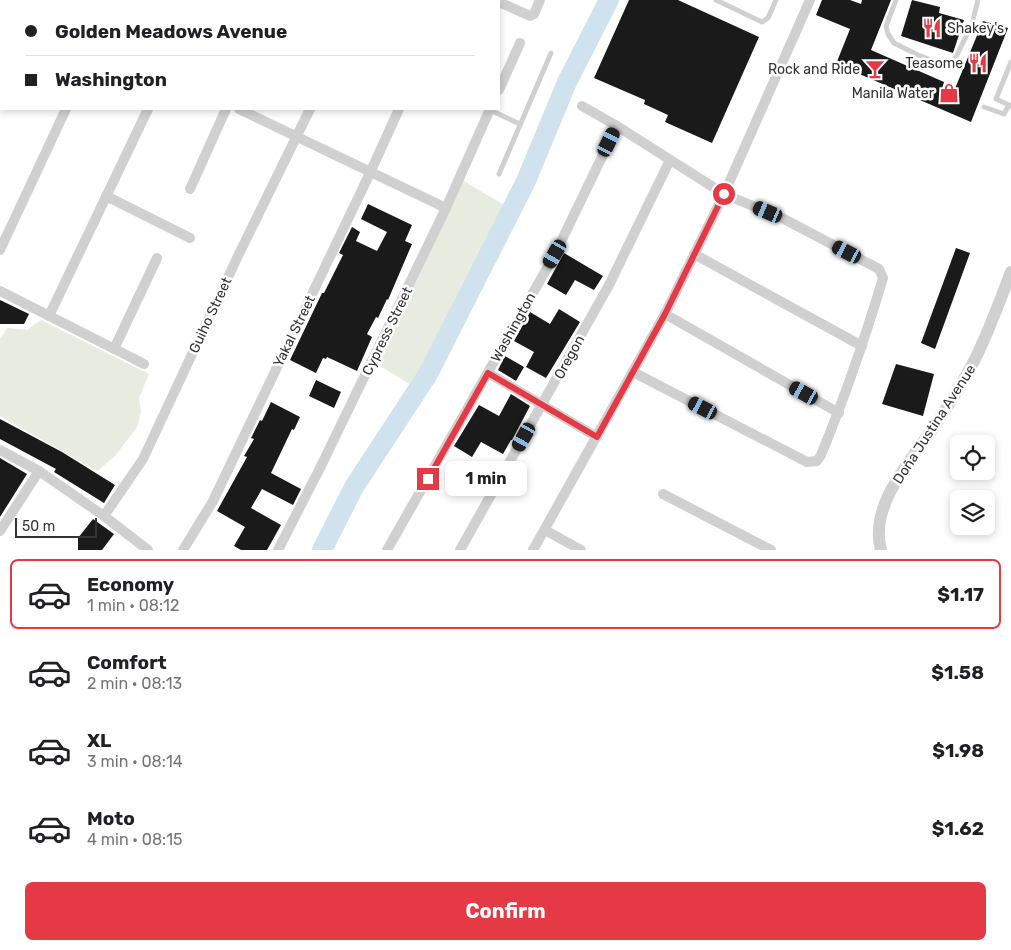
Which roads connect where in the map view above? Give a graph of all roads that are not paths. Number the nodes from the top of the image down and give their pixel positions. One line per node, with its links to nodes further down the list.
1 (540, 0): 7 (street)
2 (716, 0): 3 (lane)
3 (776, 0)
4 (810, 0): 30 (street)
5 (896, 0): 6 (lane)
6 (978, 0)
7 (500, 2)
8 (520, 43): 11 (street)
9 (551, 53): 23 (lane)
10 (1011, 62): 13 (lane)
11 (500, 88)
12 (582, 106): 24 (street)
13 (1010, 106): 14 (lane)
14 (984, 107)
15 (66, 110): 34 (street)
16 (148, 110): 31 (street)
17 (226, 110): 29 (street)
18 (240, 110): 25 (street)
19 (310, 110): 25 (street, Guiho Street)
20 (399, 110): 27 (street, Yakal Street)
21 (490, 110): 32 (street, Cypress Street)
22 (492, 110): 23 (lane)
23 (520, 124): 28 (lane)
24 (617, 126): 26 (street); 45 (street, Washington)
25 (297, 137): 27 (street); 52 (street, Guiho Street)
26 (670, 160): 30 (street); 46 (street, Oregon)
27 (370, 173): 32 (street); 56 (street, Yakal Street)
28 (499, 174)
29 (190, 189)
30 (724, 194): 35 (street); 41 (street)
31 (106, 196): 33 (street); 40 (street)
32 (446, 208): 57 (street, Cypress Street)
33 (190, 238)
34 (0, 250)
35 (694, 254): 39 (street); 41 (street)
36 (156, 258): 42 (street)
37 (1011, 272): 63 (street, Doña Justina Avenue)
38 (0, 291): 40 (street)
39 (665, 314): 44 (street); 47 (street)
40 (49, 316): 42 (street)
41 (862, 346): 47 (street)
42 (114, 349): 43 (street)
43 (144, 364)
44 (633, 372): 47 (street); 48 (street)
45 (488, 373): 46 (street); 58 (street, Washington)
46 (542, 405): 48 (street); 59 (street, Oregon)
47 (838, 412)
48 (597, 437): 53 (street)
49 (0, 450): 50 (street)
50 (39, 471): 52 (street); 54 (street)
51 (663, 494): 62 (street)
52 (104, 516): 55 (street)
53 (544, 530): 60 (street); 61 (street)
54 (0, 531)
55 (148, 550)
56 (182, 550)
57 (278, 550)
58 (387, 550)
59 (460, 550)
60 (534, 550)
61 (581, 550)
62 (771, 550)
63 (881, 550)

